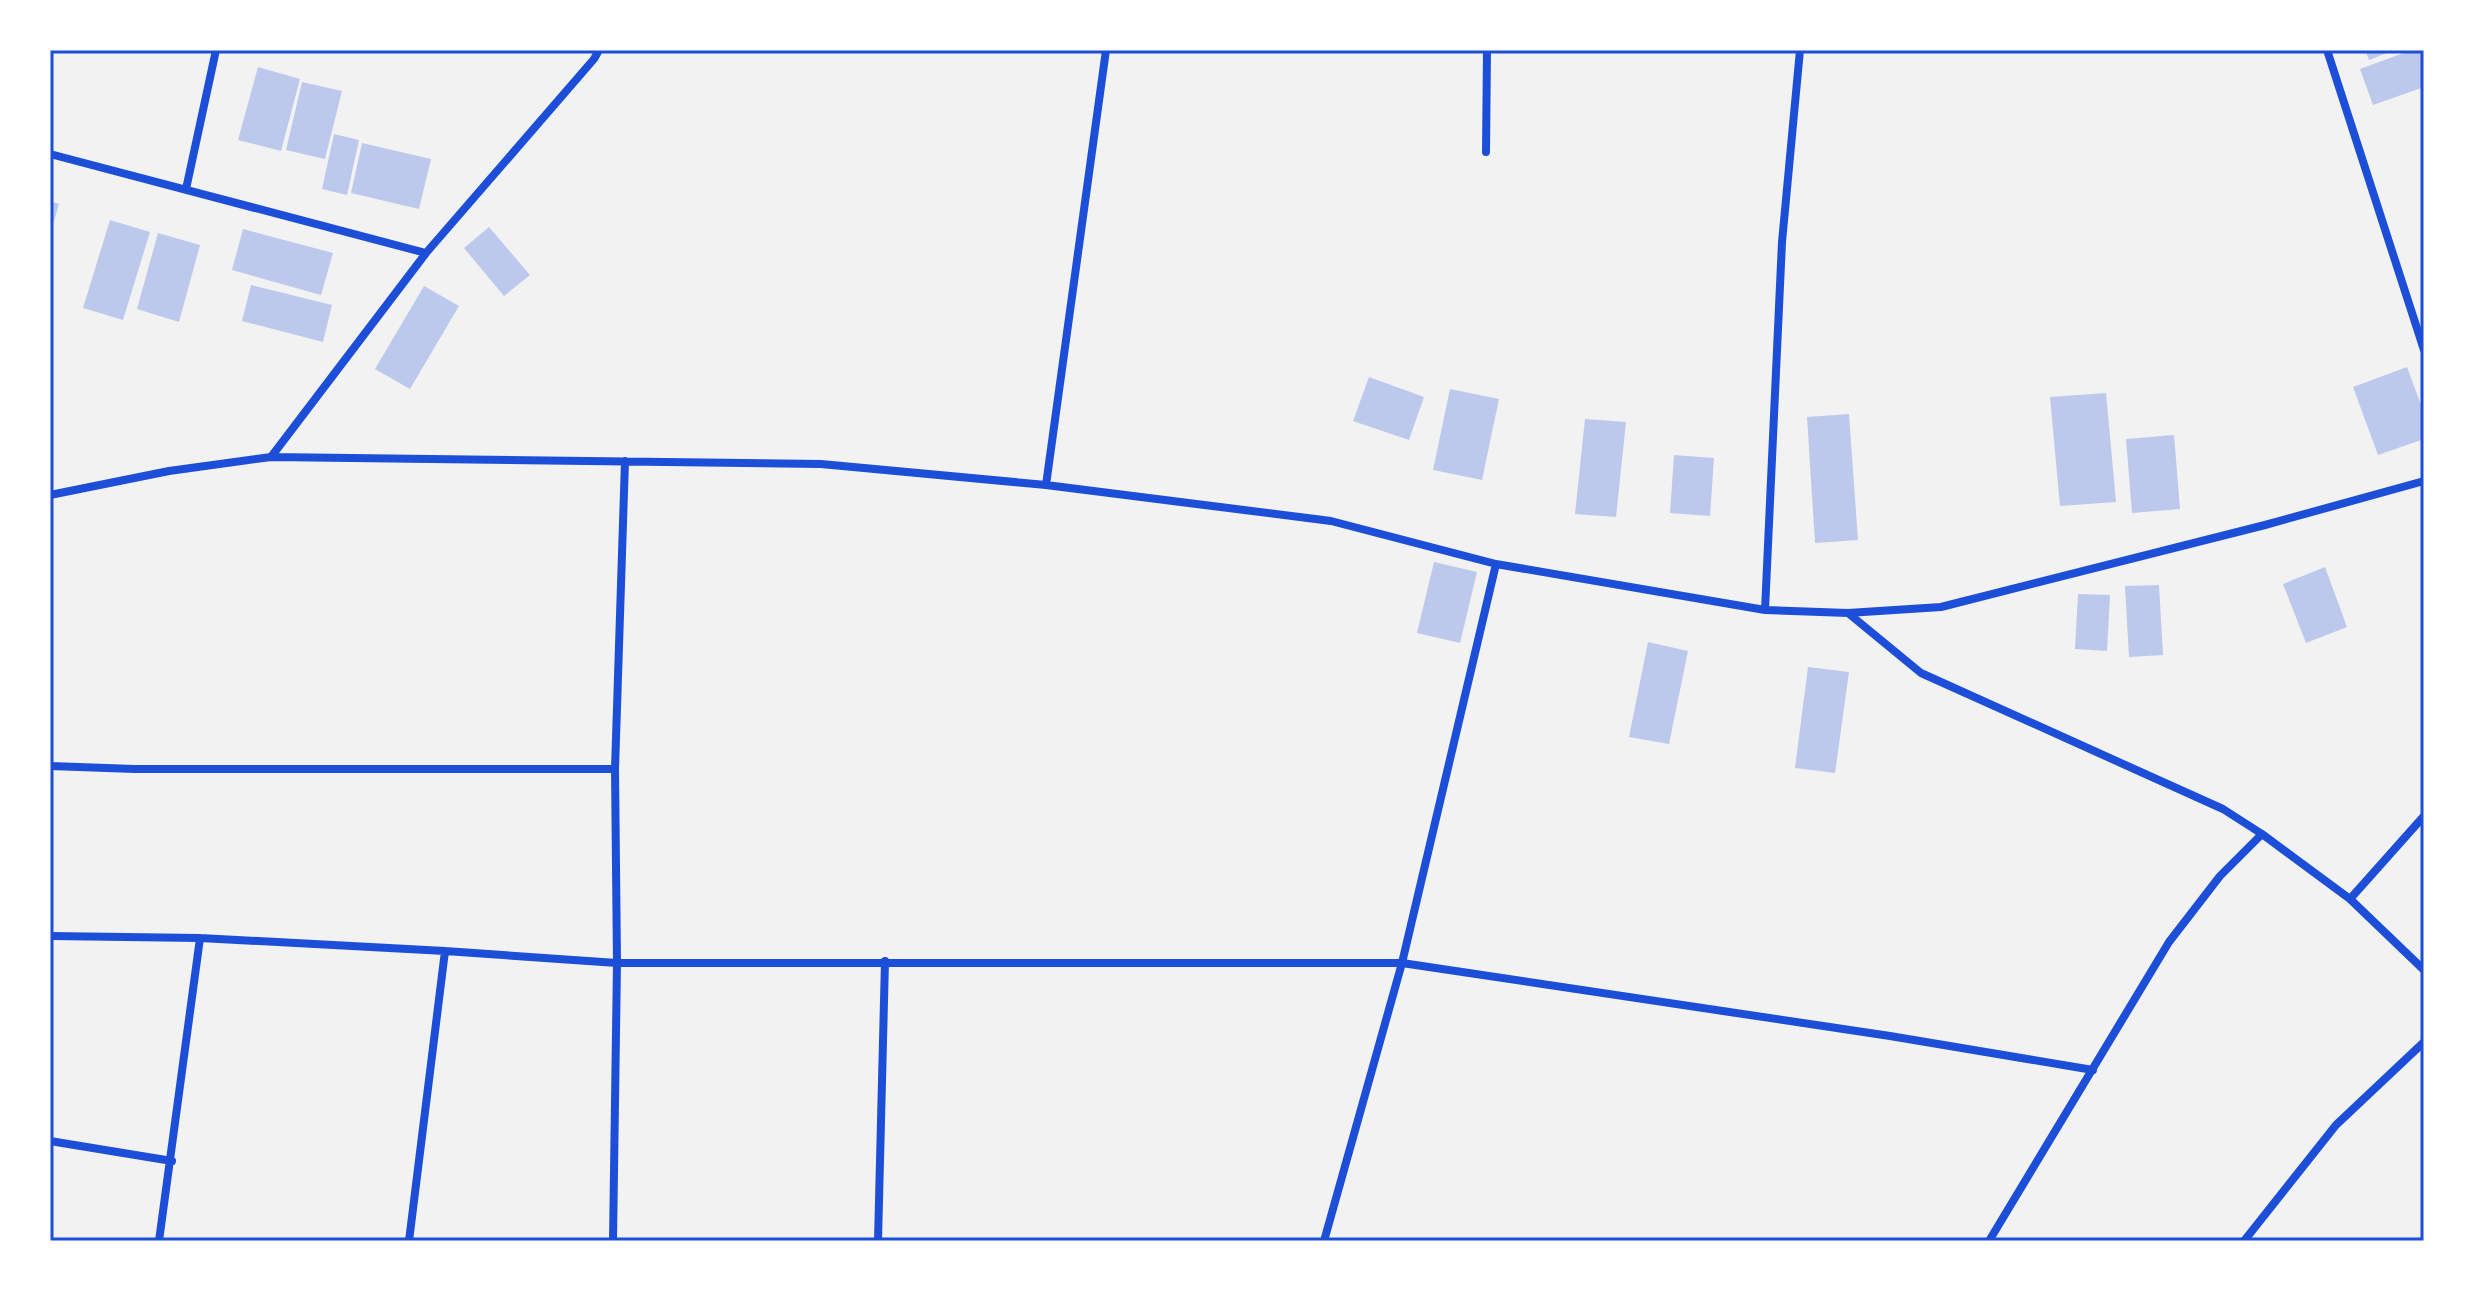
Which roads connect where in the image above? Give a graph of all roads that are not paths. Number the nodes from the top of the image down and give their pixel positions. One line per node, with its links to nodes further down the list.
1 (216, 50): 9 (street)
2 (599, 50): 10 (street)
3 (1106, 50): 15 (street)
4 (1487, 50): 7 (street)
5 (1800, 50): 18 (street)
6 (2327, 50): 11 (street)
7 (1486, 152)
8 (50, 154): 9 (street)
9 (186, 189): 10 (street)
10 (426, 253): 12 (street)
11 (2424, 350)
12 (271, 457): 13 (street); 16 (street)
13 (625, 461): 15 (street); 21 (street)
14 (2424, 481): 19 (street)
15 (1046, 485): 17 (street)
16 (50, 495)
17 (1496, 564): 18 (street); 30 (street)
18 (1765, 610): 19 (street)
19 (1848, 613): 23 (street)
20 (50, 766): 21 (street)
21 (615, 769): 29 (street)
22 (2424, 816): 24 (street)
23 (2262, 834): 24 (street); 33 (street)
24 (2350, 899): 31 (street)
25 (50, 936): 26 (street)
26 (200, 938): 27 (street); 35 (street)
27 (445, 951): 29 (street); 37 (street)
28 (885, 961): 29 (street); 30 (street); 39 (street)
29 (617, 963): 38 (street)
30 (1402, 963): 33 (street); 40 (street)
31 (2424, 970)
32 (2424, 1042): 42 (street)
33 (2093, 1070): 41 (street)
34 (50, 1141): 35 (street)
35 (172, 1161): 36 (street)
36 (159, 1241)
37 (409, 1241)
38 (613, 1241)
39 (878, 1241)
40 (1324, 1241)
41 (1989, 1241)
42 (2244, 1241)

